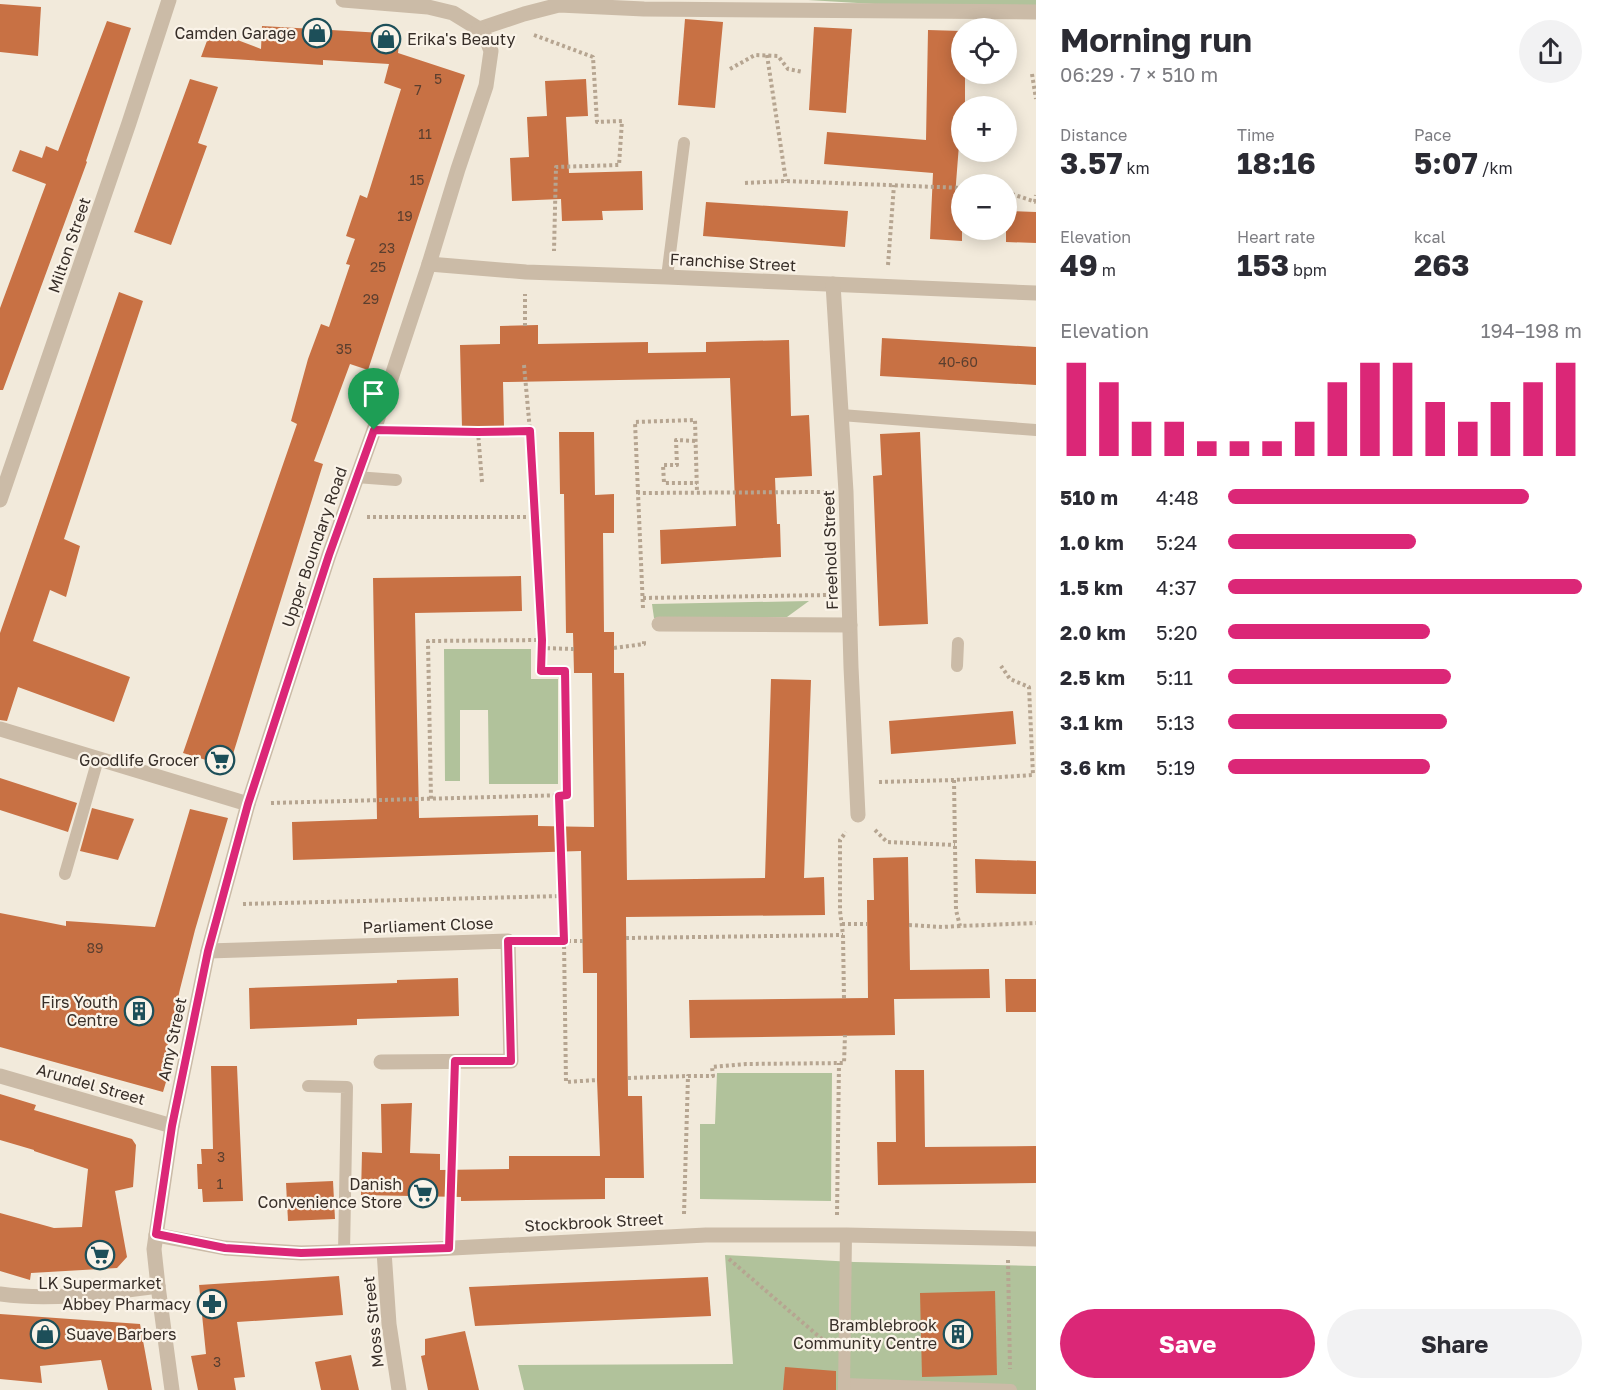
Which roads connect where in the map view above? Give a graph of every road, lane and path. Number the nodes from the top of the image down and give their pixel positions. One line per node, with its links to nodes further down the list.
1 (169, 0): 42 (street, Milton Street)
2 (343, 0): 3 (street)
3 (394, 2): 6 (street)
4 (1036, 12): 5 (street)
5 (500, 22): 6 (street); 23 (path)
6 (479, 29): 21 (street, Upper Boundary Road)
7 (767, 55): 8 (path); 9 (path); 13 (path)
8 (730, 69)
9 (803, 72)
10 (1032, 74): 11 (path)
11 (1036, 99)
12 (684, 143): 24 (lane)
13 (786, 181): 14 (path); 15 (path)
14 (745, 183)
15 (894, 185): 16 (path); 20 (path)
16 (951, 188)
17 (1036, 195): 19 (path)
18 (1017, 196): 19 (path)
19 (1036, 202)
20 (889, 263)
21 (429, 264): 22 (street, Franchise Street); 30 (street, Upper Boundary Road)
22 (525, 272): 23 (street, Franchise Street); 27 (path)
23 (554, 274): 24 (street, Franchise Street)
24 (668, 277): 25 (street, Franchise Street)
25 (833, 284): 26 (street, Franchise Street); 29 (street, Freehold Street)
26 (1036, 293)
27 (525, 326)
28 (524, 365): 32 (path)
29 (841, 415): 31 (lane); 40 (street, Freehold Street)
30 (374, 430): 33 (path); 35 (street, Upper Boundary Road)
31 (1036, 430)
32 (530, 431): 33 (path); 43 (path)
33 (478, 432): 37 (path)
34 (695, 441): 38 (path); 38 (path); 41 (path)
35 (356, 477): 36 (lane); 44 (street, Upper Boundary Road)
36 (396, 480)
37 (482, 482)
38 (697, 483): 39 (path)
39 (697, 492): 40 (path); 41 (path)
40 (846, 492): 45 (street, Freehold Street)
41 (638, 493): 46 (path)
42 (0, 500)
43 (535, 517): 44 (path); 51 (path)
44 (342, 518): 64 (street, Upper Boundary Road)
45 (849, 595): 46 (path); 49 (street, Freehold Street)
46 (643, 598): 47 (path)
47 (644, 618)
48 (658, 624): 49 (street)
49 (850, 625): 61 (street, Freehold Street)
50 (644, 636): 54 (path)
51 (542, 640): 53 (path); 63 (path)
52 (958, 643): 56 (lane)
53 (541, 648): 55 (path); 62 (path)
54 (614, 648)
55 (574, 649)
56 (957, 666)
57 (1001, 666): 60 (path)
58 (0, 729): 59 (street)
59 (98, 759): 64 (street); 67 (lane)
60 (954, 780): 61 (path); 66 (path)
61 (857, 782): 65 (street, Freehold Street)
62 (559, 796): 63 (path); 68 (path)
63 (431, 799): 64 (path)
64 (248, 804): 69 (street, Amy Street)
65 (858, 815): 66 (path); 71 (path)
66 (955, 845): 74 (path)
67 (65, 874)
68 (561, 896): 69 (path); 78 (path)
69 (222, 905): 80 (street, Amy Street)
70 (1036, 923): 74 (path)
71 (842, 924): 72 (path); 75 (path)
72 (867, 924)
73 (909, 925): 74 (path)
74 (960, 926)
75 (843, 935): 76 (path); 81 (path)
76 (626, 938)
77 (508, 941): 78 (path); 80 (street, Parliament Close); 83 (street, Parliament Close)
78 (564, 941): 79 (path); 89 (path)
79 (583, 941)
80 (208, 951): 91 (street, Amy Street)
81 (844, 998)
82 (845, 1035): 85 (path)
83 (455, 1061): 84 (street, Parliament Close); 98 (path)
84 (381, 1062)
85 (839, 1063): 87 (path); 94 (path)
86 (0, 1076): 91 (street, Arundel Street)
87 (688, 1076): 88 (path); 95 (path)
88 (628, 1078)
89 (597, 1080)
90 (308, 1086): 100 (lane)
91 (172, 1126): 92 (street, Amy Street)
92 (156, 1234): 100 (street, Stockbrook Street); 101 (street, Amy Street)
93 (706, 1235): 94 (street, Stockbrook Street); 95 (street, Stockbrook Street); 103 (path)
94 (841, 1235): 96 (street, Stockbrook Street); 103 (lane)
95 (683, 1236): 98 (street, Stockbrook Street)
96 (1007, 1238): 97 (street, Stockbrook Street); 107 (path)
97 (1036, 1239)
98 (449, 1248): 99 (street, Stockbrook Street)
99 (384, 1251): 100 (street, Stockbrook Street); 106 (street, Moss Street)
100 (344, 1252)
101 (158, 1286): 102 (street); 105 (street, Amy Street)
102 (0, 1294)
103 (844, 1358): 104 (lane)
104 (844, 1387): 107 (lane)
105 (172, 1390)
106 (399, 1390)
107 (1011, 1390)

